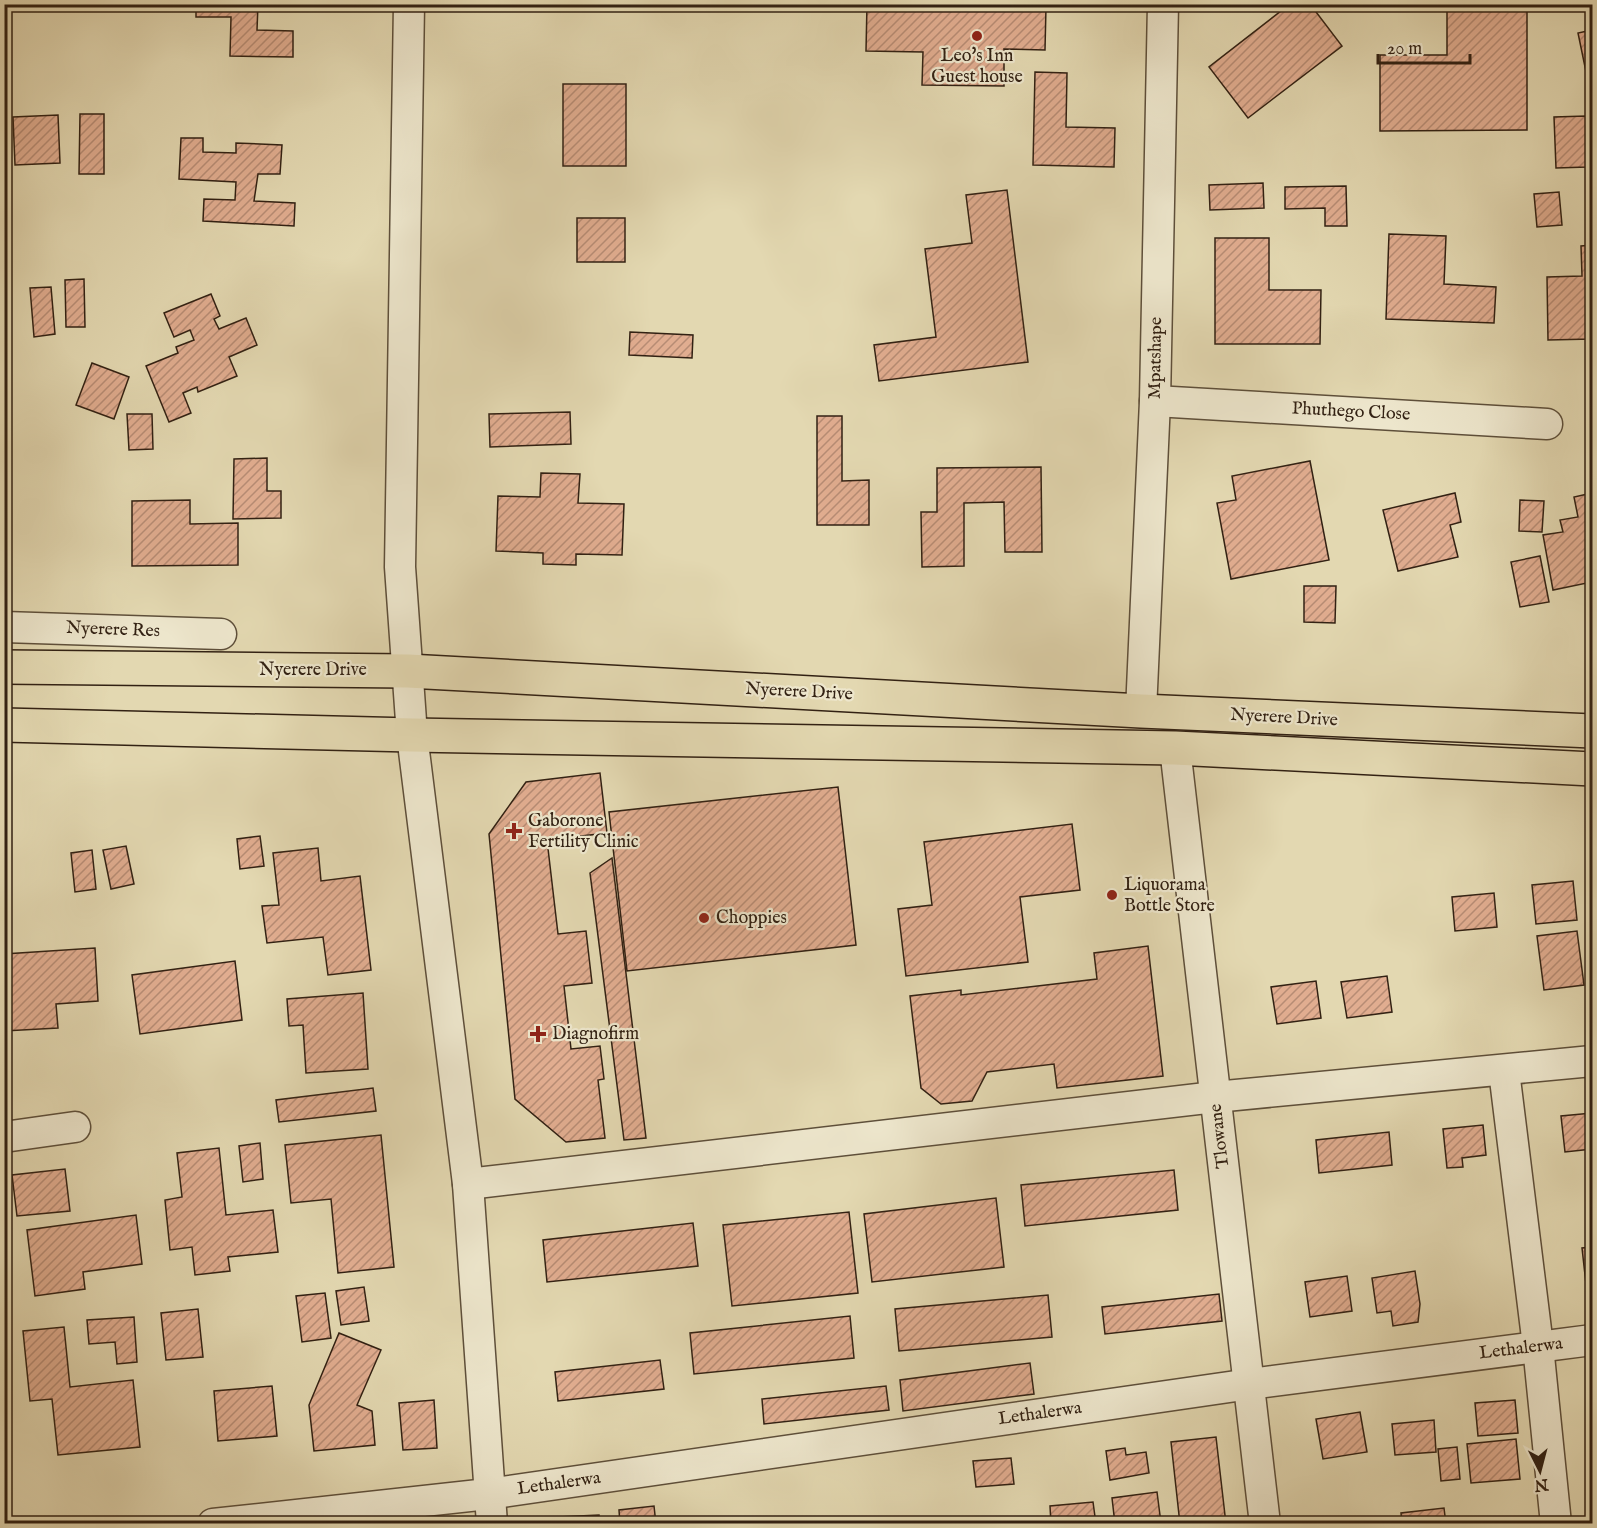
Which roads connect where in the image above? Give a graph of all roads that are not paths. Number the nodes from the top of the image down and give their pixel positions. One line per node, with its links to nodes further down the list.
1 (410, 4): 8 (street)
2 (1162, 4): 3 (street, Mpatshape)
3 (1155, 401): 4 (street, Phuthego Close); 9 (street, Mpatshape)
4 (1547, 424)
5 (4, 627): 6 (street, Nyerere Res)
6 (220, 634)
7 (4, 666): 8 (main road, Nyerere Drive)
8 (408, 670): 9 (main road, Nyerere Drive); 12 (street)
9 (1141, 711): 11 (main road, Nyerere Drive)
10 (4, 725): 12 (main road, Nyerere Drive)
11 (1593, 731)
12 (412, 735): 13 (main road, Nyerere Drive); 20 (street)
13 (1175, 748): 14 (main road, Nyerere Drive); 17 (street, Tlowane)
14 (1593, 769)
15 (1593, 1062): 16 (street)
16 (1504, 1071): 17 (street); 22 (street)
17 (1215, 1097): 20 (street); 23 (street, Tlowane)
18 (75, 1127): 19 (street)
19 (4, 1137)
20 (468, 1184): 24 (street)
21 (1593, 1340): 22 (street, Lethalerwa)
22 (1538, 1346): 23 (street, Lethalerwa); 28 (street)
23 (1250, 1384): 24 (street, Lethalerwa); 27 (street, Tlowane)
24 (488, 1494): 25 (street, Lethalerwa); 26 (street)
25 (213, 1524)
26 (492, 1524)
27 (1265, 1524)
28 (1556, 1524)

